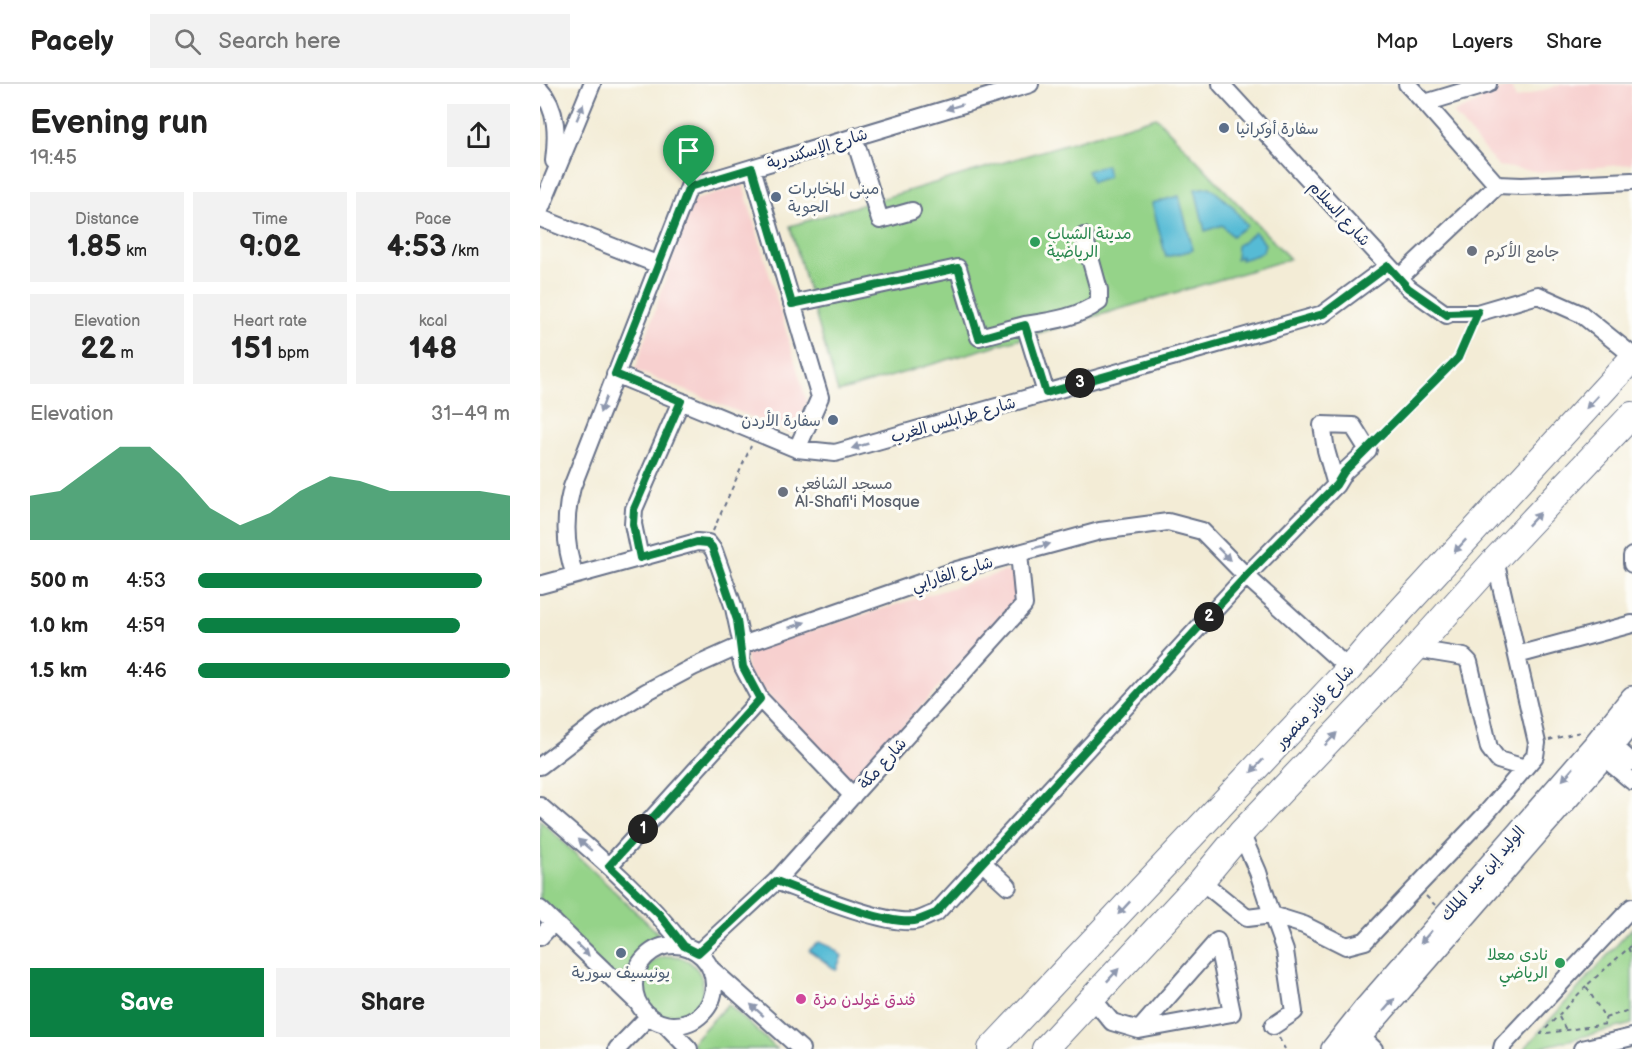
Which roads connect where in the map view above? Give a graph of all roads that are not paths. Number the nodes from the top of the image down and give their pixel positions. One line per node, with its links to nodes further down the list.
1 (592, 84): 10 (street, one-way to 1)
2 (1030, 84): 8 (street, شارع الإسكندرية, one-way to 8)
3 (1221, 84): 18 (street, شارع السلام)
4 (1407, 84): 7 (street)
5 (1488, 84): 7 (street)
6 (540, 90): 10 (street)
7 (1425, 103): 12 (street)
8 (854, 137): 9 (street, شارع الإسكندرية); 14 (street)
9 (752, 168): 17 (street, شارع الإسكندرية); 19 (street)
10 (552, 180): 13 (street)
11 (1632, 181): 12 (street)
12 (1497, 185): 18 (street, شارع طرابلس الغرب)
13 (540, 210)
14 (912, 211)
15 (540, 218): 17 (street)
16 (1084, 236): 20 (street)
17 (658, 265): 22 (street, شارع الإسكندرية)
18 (1394, 272): 21 (street, شارع السلام); 23 (street, شارع طرابلس الغرب)
19 (792, 304): 20 (street); 26 (street)
20 (1025, 325): 23 (street)
21 (1632, 357): 40 (highway, شارع فايز منصور, one-way to 40)
22 (615, 374): 24 (street, شارع طرابلس الغرب); 33 (street, شارع الإسكندرية, one-way to 33)
23 (1046, 393): 26 (street, شارع طرابلس الغرب, one-way to 26)
24 (681, 401): 26 (street, شارع طرابلس الغرب); 30 (street)
25 (1632, 415): 31 (highway, one-way to 25)
26 (797, 449)
27 (1336, 485): 27 (street); 34 (street)
28 (1019, 553): 34 (street, شارع الفارابي, one-way to 34); 37 (street, شارع الفارابي, one-way to 28); 49 (street, شارع مكة)
29 (1632, 556): 32 (street)
30 (640, 558): 33 (street); 37 (street)
31 (1495, 560): 38 (highway); 39 (street)
32 (1632, 564)
33 (575, 575): 35 (street)
34 (1246, 576): 40 (street, شارع الفارابي); 52 (street)
35 (540, 585)
36 (1632, 624): 39 (street)
37 (741, 645): 42 (street); 46 (street, شارع الفارابي)
38 (1415, 649): 47 (street); 51 (highway, one-way to 38)
39 (1516, 655): 47 (street)
40 (1349, 669): 72 (highway, شارع فايز منصور, one-way to 72)
41 (1632, 696): 44 (main road, الوليد إبن عبد الملك)
42 (760, 699): 49 (street); 53 (street)
43 (1632, 722): 44 (main road, الوليد إبن عبد الملك)
44 (1602, 746): 45 (street); 48 (street); 71 (main road, الوليد إبن عبد الملك, one-way to 44); 71 (main road, الوليد إبن عبد الملك, one-way to 71)
45 (1632, 762)
46 (540, 766)
47 (1525, 768): 59 (street)
48 (1632, 781)
49 (853, 795): 55 (street, شارع مكة)
50 (540, 806): 53 (street, one-way to 50)
51 (1241, 833): 54 (highway); 59 (street)
52 (982, 862): 55 (street); 56 (street)
53 (609, 866): 62 (street)
54 (1201, 880): 59 (street); 64 (highway, one-way to 54)
55 (776, 881): 62 (street, شارع مكة)
56 (1008, 886)
57 (1632, 907): 78 (street)
58 (540, 909): 60 (street)
59 (1272, 915): 68 (street)
60 (554, 922): 61 (street); 65 (street, one-way to 65)
61 (540, 937)
62 (691, 950): 63 (street); 65 (street)
63 (710, 968): 67 (street); 75 (street, one-way to 63)
64 (1092, 998): 69 (street); 76 (highway)
65 (638, 1003): 66 (street)
66 (649, 1016): 67 (street); 73 (street)
67 (666, 1024): 74 (street)
68 (1273, 1026)
69 (1139, 1030): 69 (street)
70 (1632, 1037): 79 (street)
71 (1359, 1040): 77 (main road, الوليد إبن عبد الملك)
72 (999, 1044)
73 (617, 1049)
74 (689, 1049)
75 (801, 1049)
76 (1045, 1049)
77 (1332, 1049)
78 (1502, 1049)
79 (1582, 1049)

